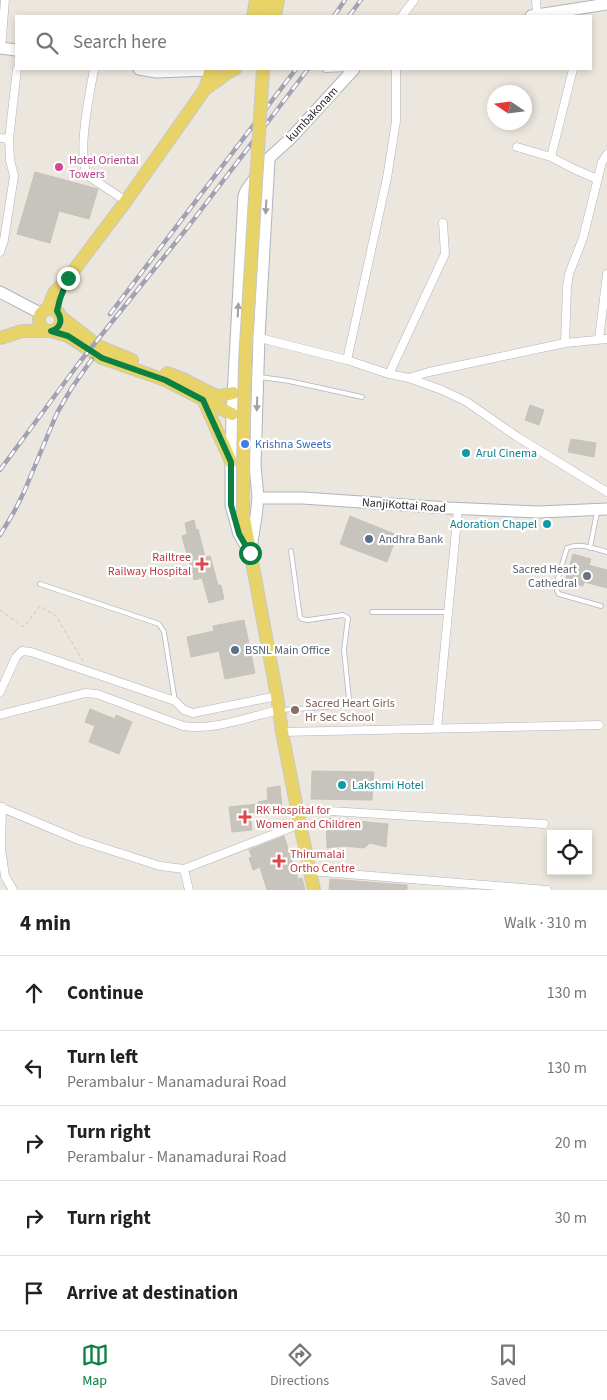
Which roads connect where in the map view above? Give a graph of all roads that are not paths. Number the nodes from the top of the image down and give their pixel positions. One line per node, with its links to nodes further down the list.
1 (5, 0): 15 (street)
2 (256, 0): 9 (main road)
3 (267, 0): 10 (main road)
4 (278, 0): 11 (main road)
5 (414, 0): 12 (street)
6 (536, 0): 13 (street)
7 (607, 4): 8 (street)
8 (585, 12): 14 (street)
9 (253, 15)
10 (266, 15)
11 (275, 15)
12 (403, 15)
13 (534, 15)
14 (547, 15)
15 (0, 48): 16 (street)
16 (15, 50)
17 (18, 70): 29 (street)
18 (94, 70): 35 (street)
19 (145, 70): 20 (street)
20 (192, 70)
21 (210, 70): 27 (main road)
22 (233, 70): 27 (main road)
23 (263, 70): 63 (main road, bridge)
24 (352, 70): 33 (street, kumbakonam)
25 (396, 70): 47 (street)
26 (573, 70): 32 (street)
27 (205, 89): 35 (main road)
28 (0, 138): 29 (street)
29 (9, 139): 37 (street)
30 (516, 146): 32 (street)
31 (607, 154): 34 (street)
32 (551, 157): 34 (street)
33 (270, 158): 42 (street, kumbakonam, one-way to 33); 44 (street, one-way to 44)
34 (597, 179): 46 (street)
35 (126, 201): 40 (main road)
36 (443, 223): 48 (street)
37 (0, 252)
38 (607, 274): 45 (street)
39 (0, 292): 40 (street)
40 (49, 313): 41 (main road); 41 (main road); 43 (main road); 51 (main road)
41 (48, 331): 43 (main road); 53 (main road)
42 (236, 336): 44 (street); 51 (street, kumbakonam)
43 (2, 337)
44 (259, 337): 47 (street); 49 (street)
45 (603, 339): 46 (street)
46 (566, 343): 50 (street)
47 (347, 360): 48 (street)
48 (389, 374): 50 (street)
49 (258, 377): 52 (lane); 57 (street, one-way to 57)
50 (409, 378): 56 (street)
51 (233, 393): 54 (street, kumbakonam)
52 (362, 397)
53 (203, 400): 54 (main road); 55 (main road)
54 (232, 414): 55 (street, kumbakonam)
55 (231, 462): 63 (street, kumbakonam)
56 (607, 492)
57 (258, 498): 58 (street, NanjiKottai Road); 63 (street)
58 (458, 508): 59 (street, NanjiKottai Road); 67 (street)
59 (602, 510): 60 (lane)
60 (590, 548): 62 (lane); 65 (lane)
61 (291, 551): 71 (lane)
62 (607, 552)
63 (250, 553): 69 (main road)
64 (40, 584): 70 (lane)
65 (601, 606)
66 (372, 612): 67 (lane)
67 (448, 612): 74 (street)
68 (0, 692): 70 (street)
69 (277, 696): 70 (street); 71 (main road)
70 (175, 701)
71 (278, 710): 72 (street); 75 (main road)
72 (0, 715)
73 (599, 725): 74 (street)
74 (437, 728): 75 (street)
75 (282, 732): 77 (main road)
76 (1, 807): 80 (street); 82 (street)
77 (297, 809): 78 (main road); 79 (street)
78 (300, 824): 80 (street); 81 (main road)
79 (544, 824)
80 (184, 869): 83 (street)
81 (310, 871): 84 (main road); 85 (street)
82 (13, 890)
83 (190, 890)
84 (314, 890)
85 (548, 890)

